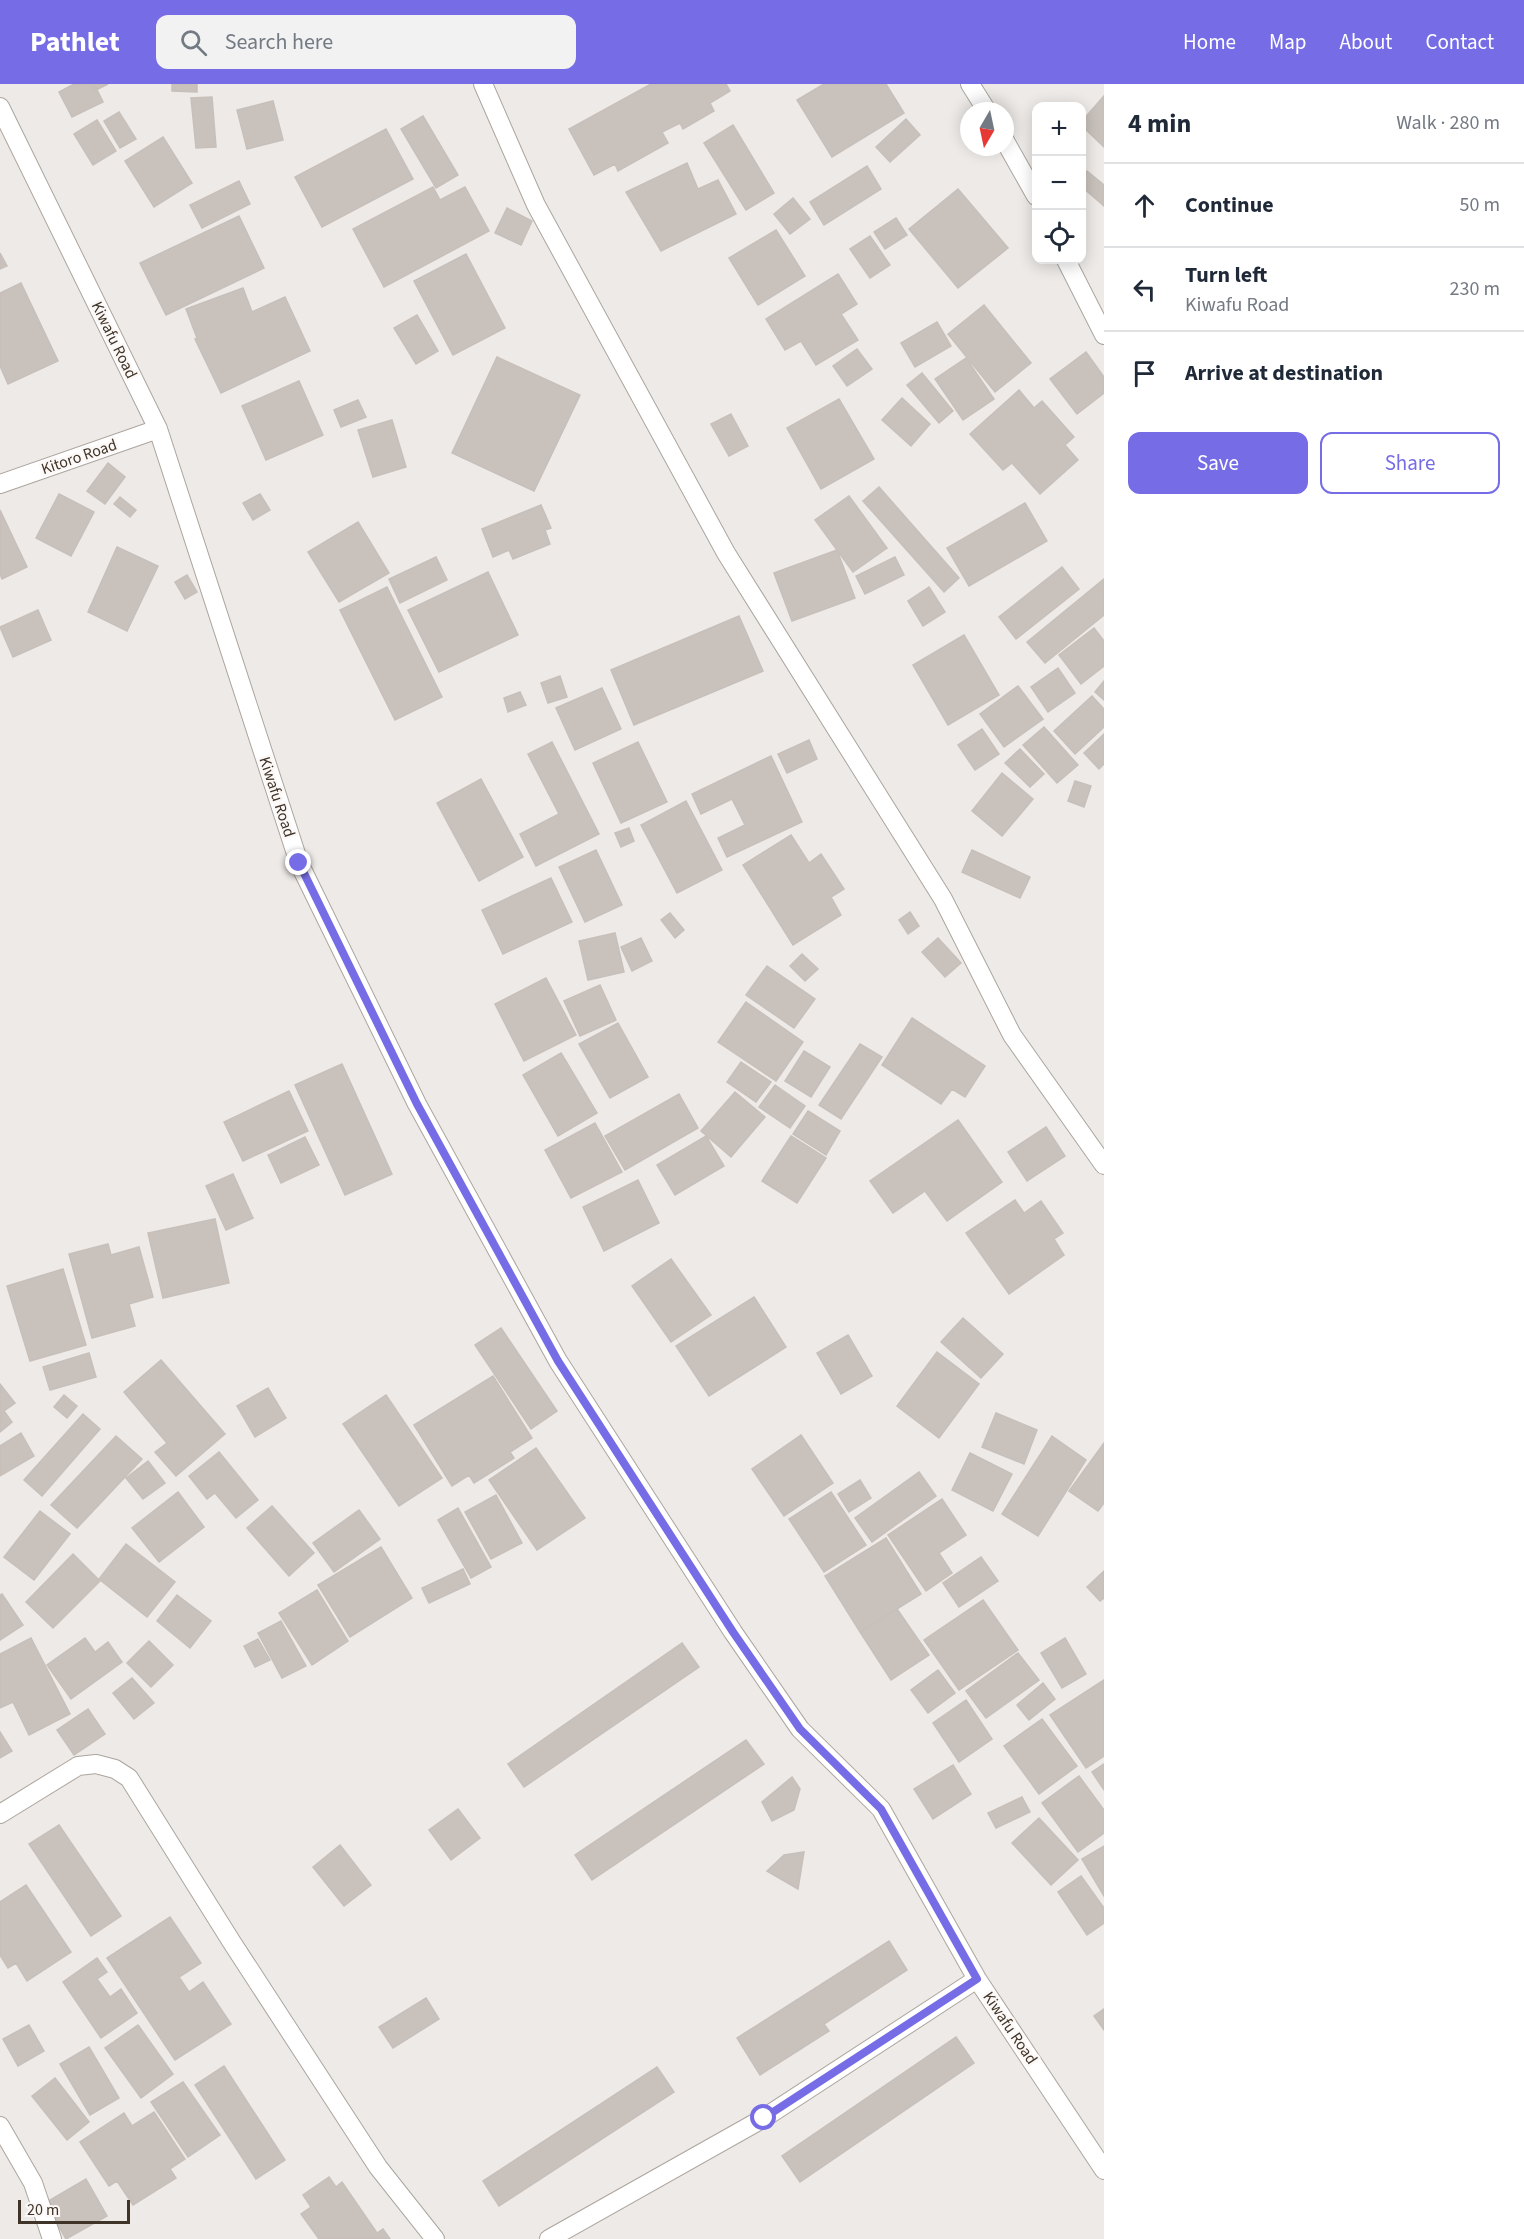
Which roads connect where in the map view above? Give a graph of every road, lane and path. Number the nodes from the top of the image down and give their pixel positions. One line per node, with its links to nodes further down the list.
1 (483, 84): 11 (street)
2 (970, 84): 3 (street)
3 (981, 102)
4 (0, 107): 9 (street, Kiwafu Road)
5 (1013, 156): 6 (street)
6 (1032, 189)
7 (1068, 264): 8 (street)
8 (1104, 335)
9 (158, 429): 10 (street, Kitoro Road); 13 (street, Kiwafu Road)
10 (0, 484)
11 (1104, 1165)
12 (0, 1814): 17 (street)
13 (977, 1979): 15 (street, Kiwafu Road); 18 (street)
14 (0, 2126): 16 (street)
15 (1104, 2170)
16 (52, 2239)
17 (435, 2239)
18 (549, 2239)

